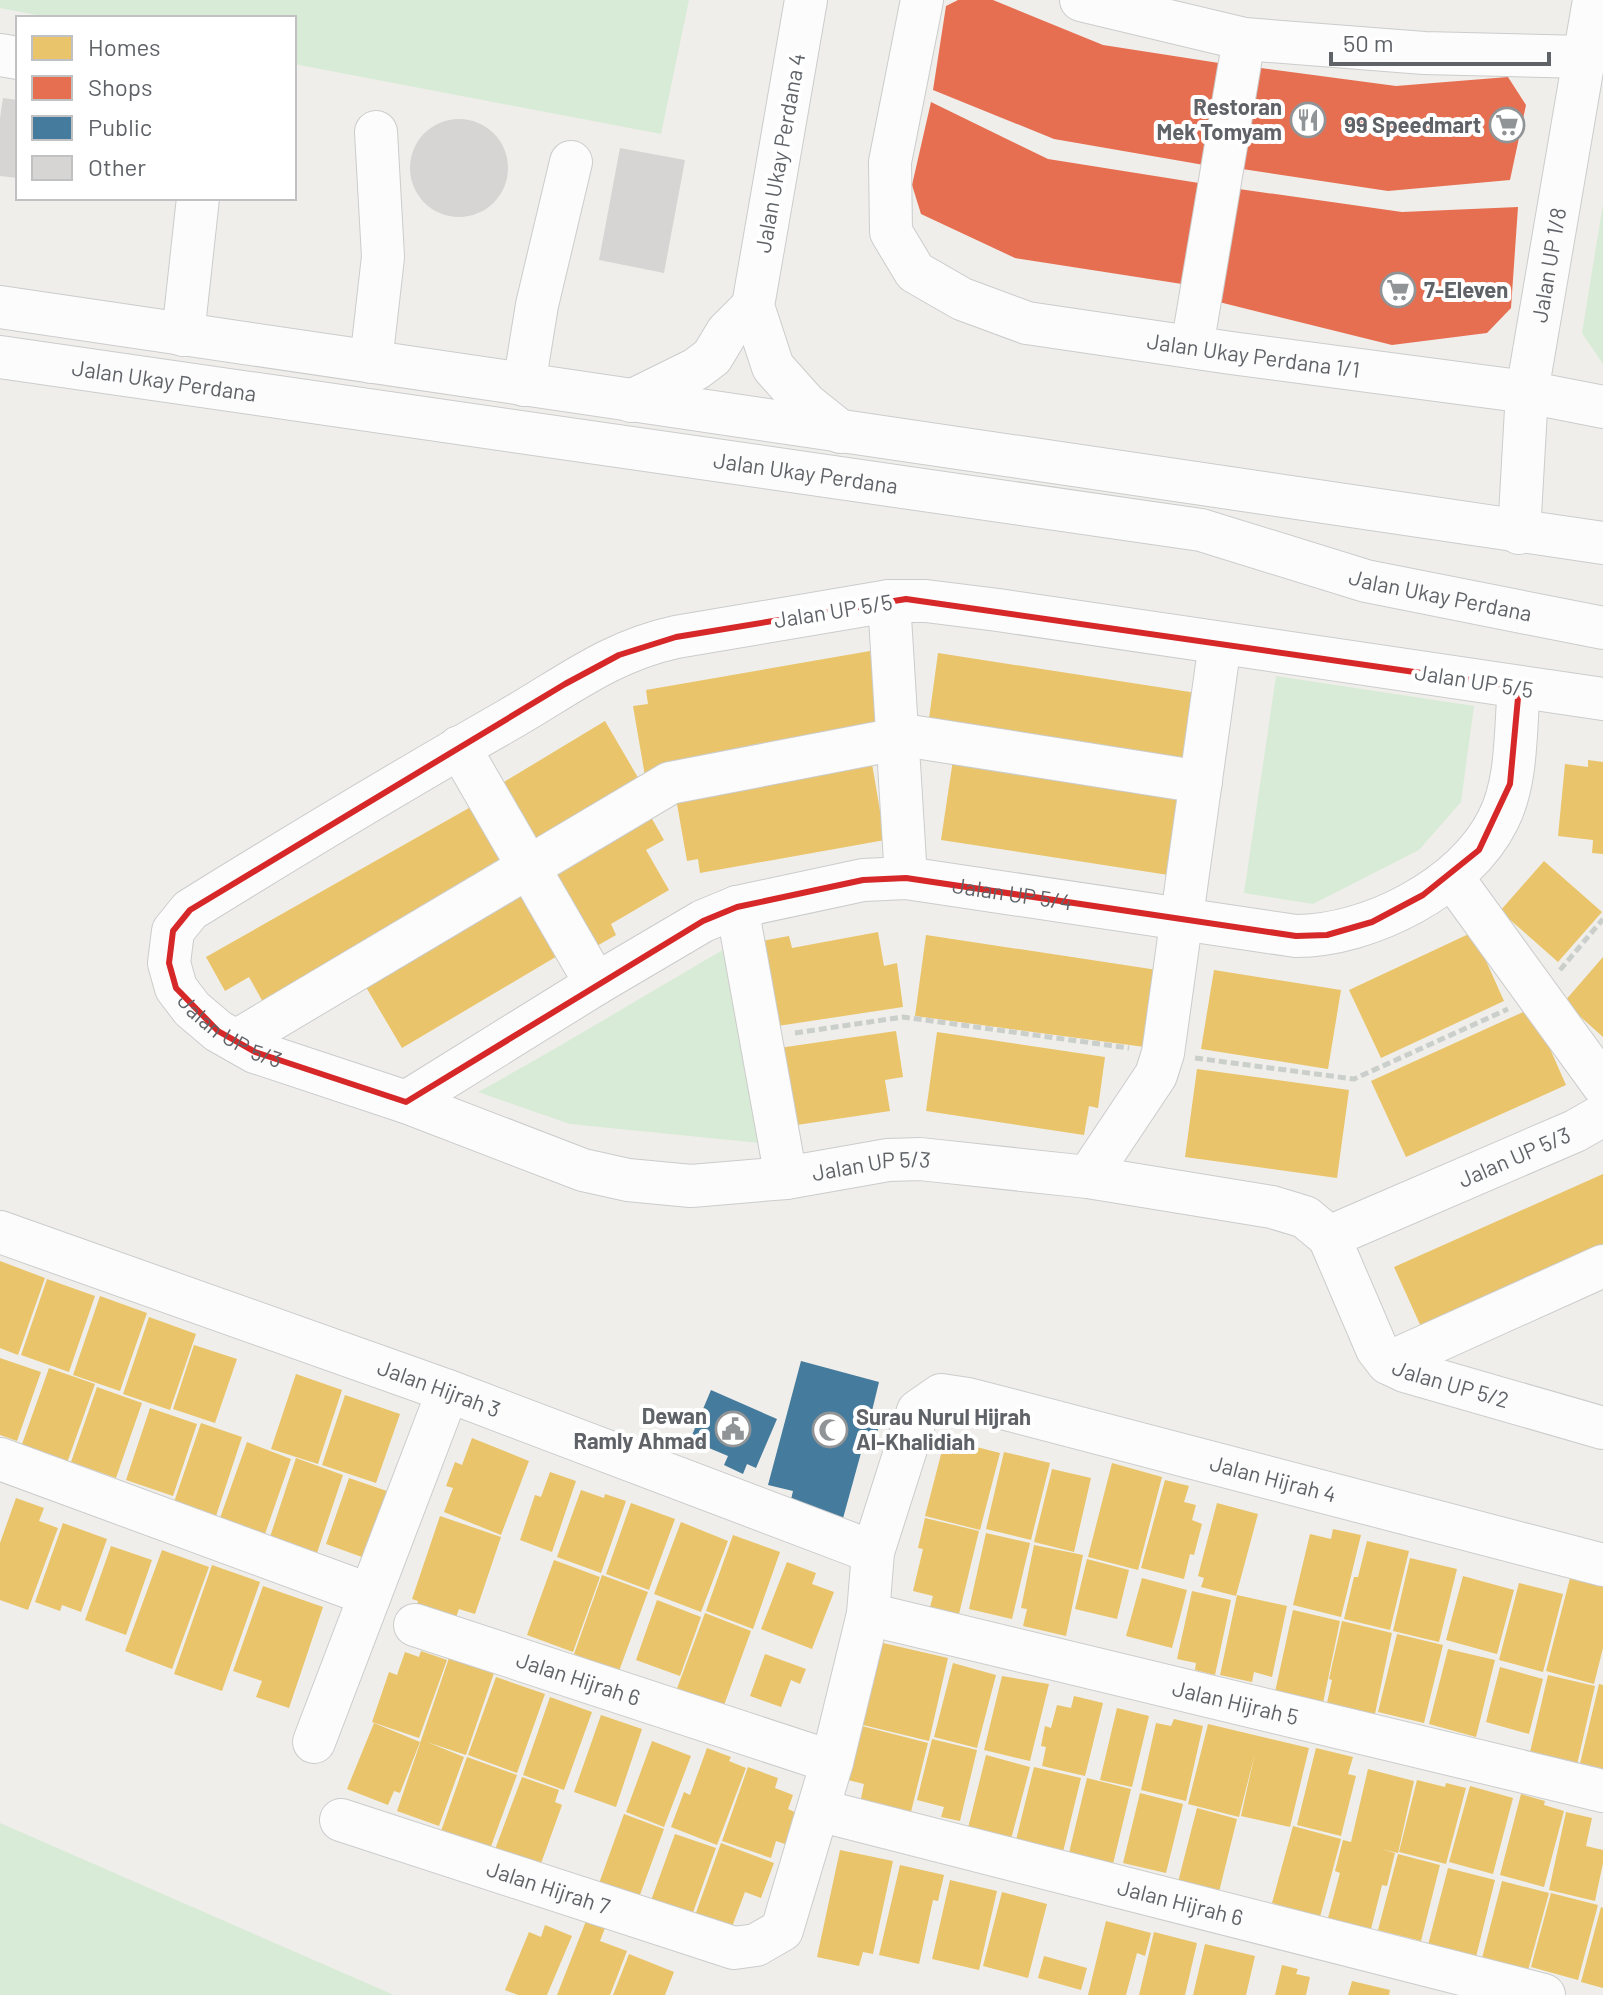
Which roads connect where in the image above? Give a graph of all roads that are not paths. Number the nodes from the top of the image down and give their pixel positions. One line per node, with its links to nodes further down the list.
1 (806, 0): 10 (street, Jalan Ukay Perdana 4)
2 (922, 0): 13 (street, Jalan Ukay Perdana 1/1)
3 (1081, 0): 5 (street)
4 (1594, 0): 6 (street, Jalan UP 1/8)
5 (1244, 39): 6 (street); 13 (street)
6 (1585, 57): 17 (street, Jalan UP 1/8)
7 (376, 132): 15 (street)
8 (571, 162): 16 (street)
9 (198, 200): 12 (street)
10 (753, 306): 18 (street); 20 (street, Jalan Ukay Perdana 4)
11 (0, 307): 12 (street, Jalan Ukay Perdana)
12 (183, 335): 15 (street, Jalan Ukay Perdana)
13 (1192, 347): 17 (street, Jalan Ukay Perdana 1/1)
14 (0, 357): 24 (street, Jalan Ukay Perdana)
15 (371, 362): 16 (street, Jalan Ukay Perdana)
16 (524, 385): 18 (street, Jalan Ukay Perdana)
17 (1527, 392): 19 (street, Jalan Ukay Perdana 1/1); 21 (street, Jalan UP 1/8)
18 (631, 401): 20 (street, Jalan Ukay Perdana)
19 (1603, 407)
20 (842, 432): 21 (street, Jalan Ukay Perdana)
21 (1519, 533): 22 (street, Jalan Ukay Perdana)
22 (1603, 543)
23 (889, 601): 25 (street, Jalan UP 5/5); 28 (street); 29 (street, Jalan UP 5/5)
24 (1603, 628)
25 (1220, 643): 26 (street, Jalan UP 5/5); 30 (street)
26 (1519, 687): 27 (street, Jalan UP 5/5); 32 (street, Jalan UP 5/4)
27 (1603, 699)
28 (897, 736): 30 (street); 31 (street); 33 (street)
29 (459, 747): 31 (street); 36 (street, Jalan UP 5/5)
30 (1201, 782): 35 (street)
31 (529, 868): 37 (street); 38 (street)
32 (1452, 877): 35 (street, Jalan UP 5/4); 39 (street)
33 (906, 878): 34 (street, Jalan UP 5/4); 35 (street, Jalan UP 5/4)
34 (737, 907): 37 (street, Jalan UP 5/4); 43 (street)
35 (1183, 918): 42 (street)
36 (169, 963): 38 (street, Jalan UP 5/3)
37 (596, 984): 40 (street, Jalan UP 5/4)
38 (236, 1041): 40 (street, Jalan UP 5/3)
39 (1603, 1085)
40 (406, 1102): 43 (street, Jalan UP 5/3)
41 (1603, 1115): 45 (street, Jalan UP 5/3)
42 (1088, 1177): 43 (street, Jalan UP 5/3); 45 (street, Jalan UP 5/3)
43 (786, 1178)
44 (0, 1232): 48 (street, Jalan Hijrah 3)
45 (1329, 1237): 47 (street, Jalan UP 5/2)
46 (1603, 1266): 47 (street)
47 (1388, 1363): 49 (street, Jalan UP 5/2)
48 (448, 1391): 51 (street, Jalan Hijrah 3); 53 (street)
49 (1603, 1428)
50 (0, 1459): 53 (street)
51 (873, 1552): 52 (street, Jalan Hijrah 4); 54 (street)
52 (1603, 1565)
53 (370, 1595): 56 (street)
54 (868, 1614): 57 (street); 58 (street, Jalan Hijrah 5)
55 (415, 1625): 57 (street, Jalan Hijrah 6)
56 (314, 1742)
57 (832, 1762): 59 (street)
58 (1603, 1791)
59 (818, 1810): 60 (street, Jalan Hijrah 7); 61 (street, Jalan Hijrah 6)
60 (341, 1820)
61 (1544, 1995)

